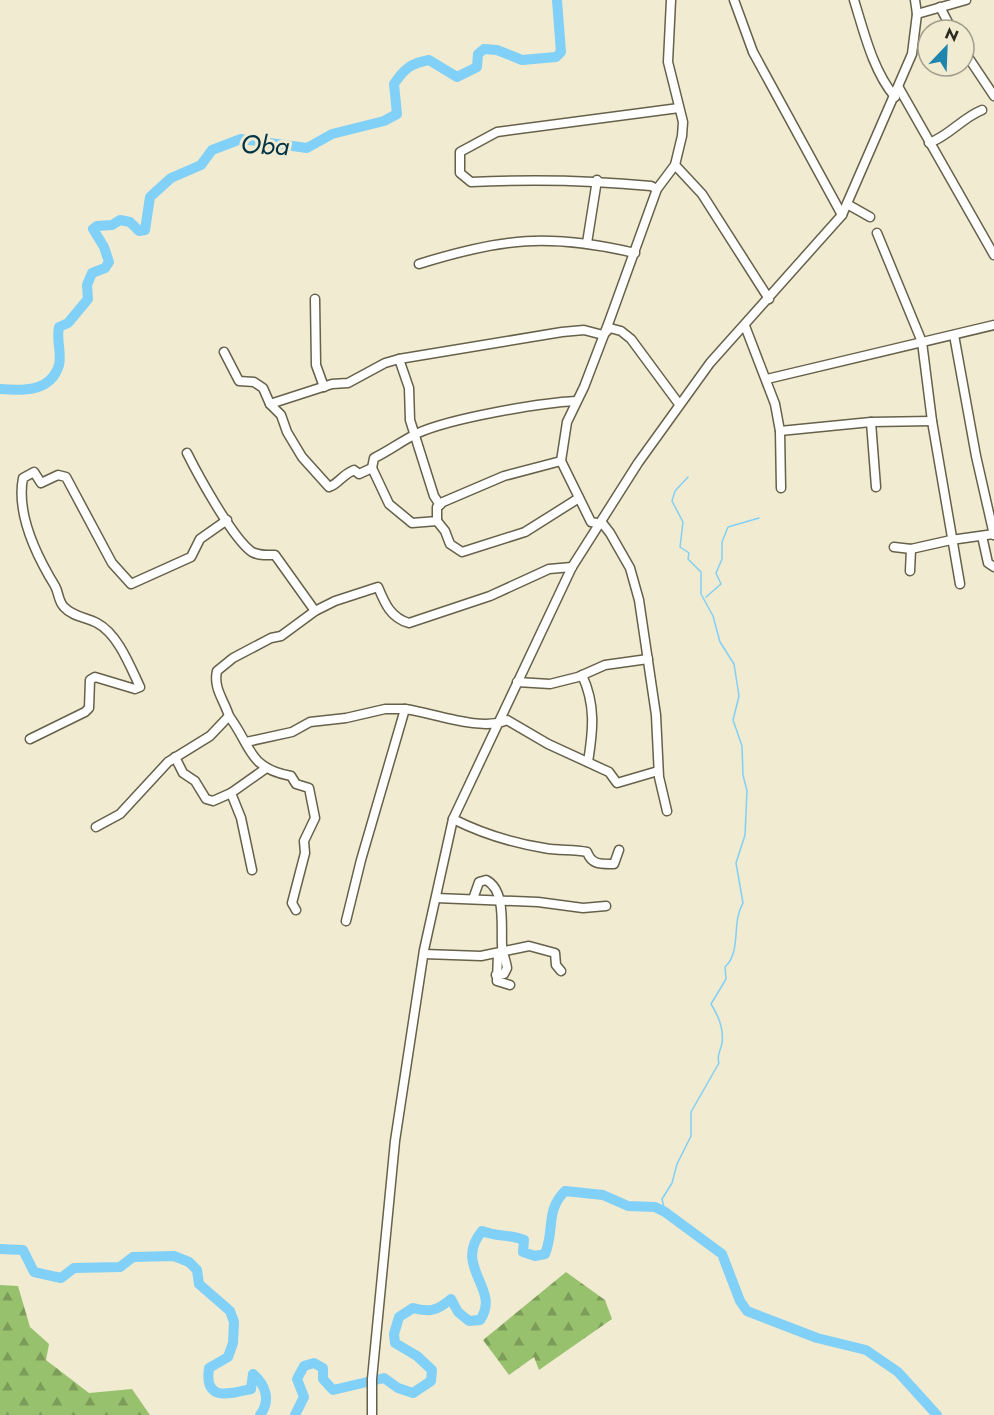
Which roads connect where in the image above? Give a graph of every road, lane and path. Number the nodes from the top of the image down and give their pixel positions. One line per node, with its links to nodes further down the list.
1 (671, 0): 13 (street)
2 (734, 0): 20 (street)
3 (854, 0): 12 (street)
4 (915, 0): 7 (street)
5 (966, 0): 6 (street)
6 (940, 7): 7 (street); 8 (street)
7 (917, 15): 10 (street)
8 (946, 18)
9 (976, 69): 11 (street)
10 (899, 87): 12 (street); 15 (street)
11 (994, 96)
12 (895, 97): 19 (street)
13 (679, 108): 16 (street); 17 (street)
14 (982, 110): 15 (street)
15 (929, 143): 25 (street)
16 (675, 165): 18 (street); 28 (street)
17 (597, 180): 18 (street); 23 (street)
18 (657, 189): 24 (street)
19 (847, 204): 20 (street); 21 (street)
20 (842, 215): 28 (street)
21 (870, 217)
22 (877, 232): 33 (street)
23 (587, 243): 24 (street); 26 (street)
24 (634, 254): 31 (street)
25 (994, 255)
26 (419, 264)
27 (315, 299): 37 (street)
28 (769, 299): 30 (street)
29 (994, 325): 32 (street)
30 (745, 326): 36 (street); 40 (street)
31 (603, 335): 35 (street); 38 (street); 40 (street)
32 (954, 336): 33 (street); 55 (street)
33 (922, 342): 36 (street); 41 (street)
34 (224, 352): 39 (street)
35 (399, 359): 37 (street); 44 (street)
36 (767, 380): 43 (street)
37 (324, 387): 39 (street)
38 (576, 401): 44 (street); 46 (street)
39 (270, 404): 47 (street)
40 (679, 404): 54 (street)
41 (932, 421): 42 (street); 57 (street)
42 (871, 422): 43 (street); 48 (street)
43 (780, 431): 49 (street)
44 (417, 433): 47 (street); 51 (street)
45 (187, 453): 52 (street)
46 (561, 461): 50 (street); 51 (street)
47 (372, 468): 53 (street)
48 (876, 487)
49 (781, 488)
50 (579, 498): 53 (street); 54 (street)
51 (440, 505): 53 (street)
52 (227, 520): 64 (street); 71 (street)
53 (436, 521)
54 (598, 525): 60 (street); 65 (street)
55 (994, 535): 56 (street)
56 (982, 536): 57 (street); 61 (street)
57 (951, 540): 59 (street); 63 (street)
58 (894, 547): 59 (street)
59 (911, 549): 62 (street)
60 (572, 567): 64 (street); 67 (street)
61 (994, 567)
62 (910, 571)
63 (960, 584)
64 (315, 611): 69 (street)
65 (648, 659): 66 (street); 76 (street)
66 (582, 675): 67 (street); 74 (street)
67 (517, 682): 70 (street)
68 (405, 709): 70 (street); 72 (street); 88 (street)
69 (229, 716): 72 (street); 73 (street)
70 (496, 725): 74 (street); 79 (street)
71 (30, 740)
72 (246, 742): 75 (street)
73 (175, 758): 77 (street); 80 (street)
74 (588, 762): 76 (street)
75 (265, 769): 77 (street); 87 (street)
76 (658, 771): 78 (street)
77 (231, 793): 82 (street)
78 (667, 811)
79 (453, 819): 81 (street); 83 (street)
80 (96, 827)
81 (619, 850)
82 (252, 870)
83 (436, 898): 84 (street); 89 (street)
84 (473, 899): 85 (street); 85 (street)
85 (499, 900): 86 (street); 90 (street)
86 (606, 906)
87 (296, 910)
88 (346, 921)
89 (424, 954): 90 (street); 93 (street)
90 (501, 954): 91 (street); 92 (street)
91 (561, 971)
92 (510, 985)
93 (372, 1415)

